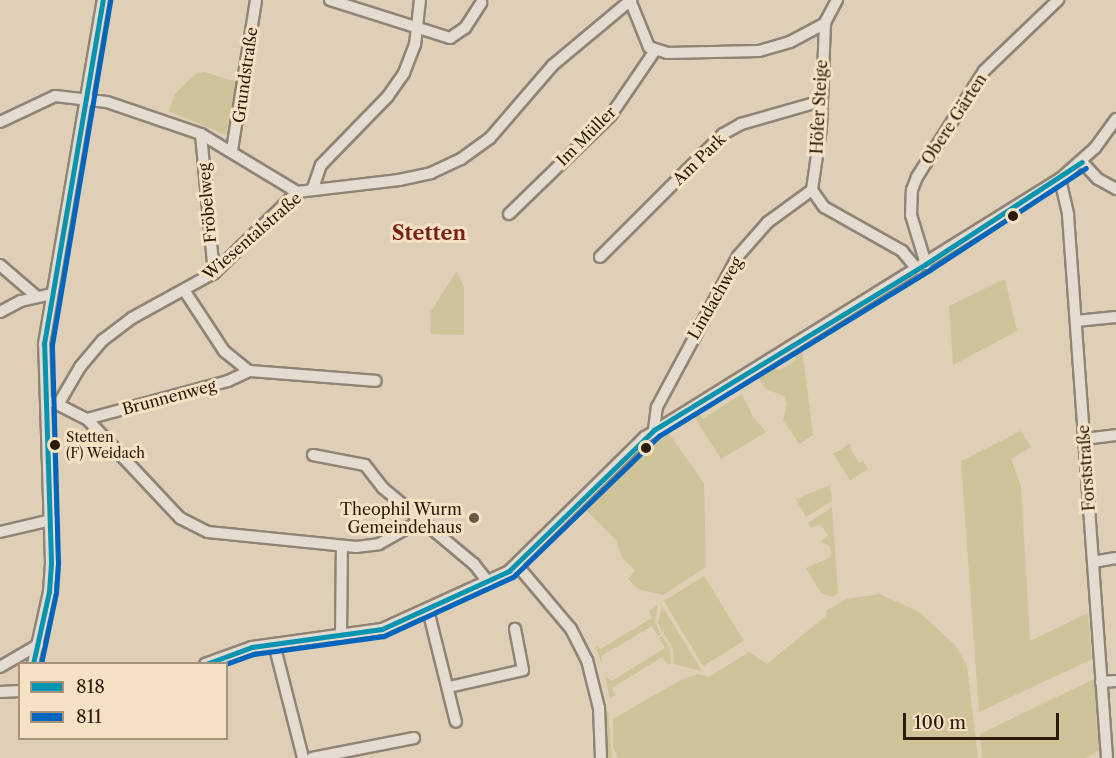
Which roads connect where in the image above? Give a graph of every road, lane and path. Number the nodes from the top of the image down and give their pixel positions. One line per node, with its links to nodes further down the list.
1 (103, 0): 12 (street)
2 (256, 0): 17 (street, Grundstraße)
3 (330, 0): 10 (street)
4 (420, 0): 10 (street, Wiesentalstraße)
5 (630, 0): 11 (street); 20 (street)
6 (837, 0): 9 (street, Höfer Steige)
7 (1058, 0): 27 (street, Obere Gärten)
8 (481, 3): 10 (street)
9 (825, 23): 11 (street); 13 (street, Höfer Steige)
10 (419, 28): 20 (street, Wiesentalstraße)
11 (654, 52): 24 (street, Im Müller)
12 (85, 97): 15 (street); 16 (street); 30 (street)
13 (821, 101): 22 (street, Höfer Steige); 25 (street, Am Park)
14 (1116, 118): 18 (street)
15 (0, 122)
16 (201, 134): 17 (street); 28 (street, Fröbelweg)
17 (232, 150): 23 (street)
18 (1082, 162): 19 (street); 21 (street)
19 (1060, 179): 27 (street); 34 (street, Forststraße)
20 (313, 188): 23 (street, Wiesentalstraße)
21 (1116, 189)
22 (812, 190): 27 (street); 40 (street, Lindachweg)
23 (297, 192): 28 (street, Wiesentalstraße)
24 (509, 213)
25 (600, 257)
26 (0, 265): 31 (street)
27 (922, 266): 40 (street)
28 (214, 273): 29 (street, Wiesentalstraße)
29 (184, 290): 35 (street, Brunnenweg); 38 (street, Wiesentalstraße)
30 (51, 294): 31 (street); 37 (street)
31 (36, 296): 32 (street)
32 (0, 312)
33 (1116, 318): 34 (street)
34 (1076, 321): 42 (street, Forststraße)
35 (249, 371): 36 (street, Brunnenweg); 39 (street, Brunnenweg)
36 (376, 381)
37 (44, 402): 38 (street); 44 (street)
38 (59, 403): 39 (street)
39 (87, 420): 47 (street)
40 (654, 430): 50 (street)
41 (1116, 435): 42 (street)
42 (1084, 439): 49 (street, Forststraße)
43 (313, 454): 45 (street)
44 (51, 519): 46 (street); 56 (street)
45 (420, 521): 47 (street); 51 (street)
46 (0, 532)
47 (342, 547): 54 (street)
48 (1116, 558): 49 (street)
49 (1093, 562): 61 (street, Forststraße)
50 (517, 564): 51 (street); 69 (street)
51 (488, 582): 52 (street)
52 (428, 610): 54 (street); 62 (street)
53 (515, 629): 62 (street)
54 (341, 636): 55 (street)
55 (274, 644): 58 (street); 67 (street)
56 (38, 645): 57 (street); 59 (street)
57 (33, 662)
58 (209, 662)
59 (0, 667)
60 (1116, 681): 61 (street)
61 (1101, 682): 70 (street, Forststraße)
62 (448, 687): 65 (street)
63 (18, 691): 64 (street)
64 (0, 692)
65 (456, 722)
66 (414, 738): 68 (street)
67 (303, 758)
68 (312, 758)
69 (601, 758)
70 (1107, 758)

